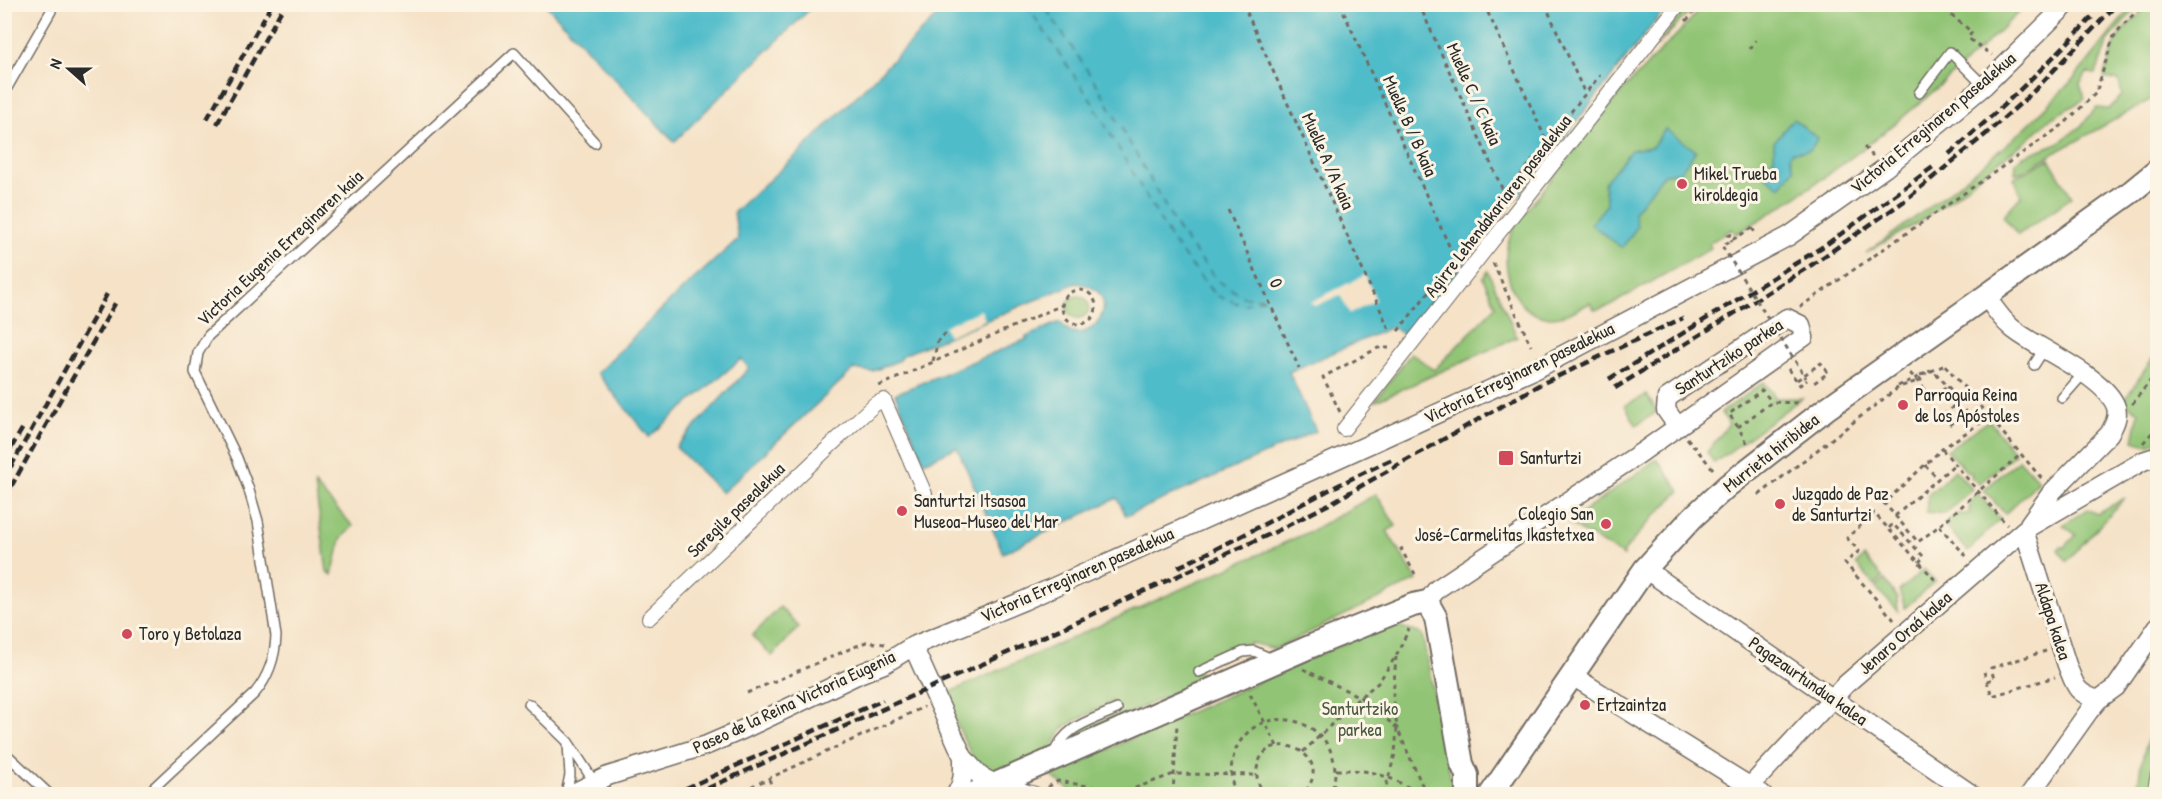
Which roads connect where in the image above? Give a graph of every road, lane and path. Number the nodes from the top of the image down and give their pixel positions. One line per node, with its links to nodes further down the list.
1 (1243, 4): 32 (path, Muelle A /A kaia)
2 (1340, 4): 28 (path, Muelle B / B kaia)
3 (1419, 4): 24 (path, Muelle C / C kaia)
4 (1484, 4): 19 (path)
5 (1545, 4): 18 (path)
6 (1679, 4): 27 (street, Agirre Lehendakariaren pasealekua)
7 (1937, 4): 13 (path)
8 (2067, 4): 13 (street, Victoria Erreginaren pasealekua)
9 (2144, 4): 31 (path)
10 (51, 11): 16 (lane)
11 (1756, 40): 12 (path)
12 (1750, 49)
13 (2006, 65): 15 (street, Victoria Erreginaren pasealekua)
14 (1600, 75): 18 (path)
15 (1984, 86): 17 (lane); 95 (street, Victoria Erreginaren pasealekua)
16 (4, 93)
17 (1919, 93)
18 (1586, 94): 19 (path)
19 (1547, 142): 24 (path)
20 (595, 143): 138 (lane, Victoria Eugenia Erreginaren kaia)
21 (2157, 170): 23 (street, Murrieta hiribidea)
22 (2157, 183): 23 (street, Murrieta hiribidea)
23 (2131, 192): 29 (street, Murrieta hiribidea)
24 (1505, 195): 28 (path)
25 (1228, 210): 41 (path, 0)
26 (1756, 234): 47 (path, bridge)
27 (1486, 249): 35 (path); 37 (street, Agirre Lehendakariaren pasealekua)
28 (1455, 259): 33 (path)
29 (1986, 296): 36 (street, Jenaro Oraá kalea); 86 (street, Murrieta hiribidea)
30 (1062, 305): 30 (path); 38 (path)
31 (1797, 309)
32 (1389, 329)
33 (1398, 331)
34 (947, 332): 38 (path)
35 (1531, 346)
36 (2044, 349): 39 (lane); 46 (street, Jenaro Oraá kalea)
37 (1404, 354): 58 (path); 63 (street, Agirre Lehendakariaren pasealekua)
38 (933, 361): 54 (path)
39 (2034, 365)
40 (1787, 367): 48 (path)
41 (1299, 368)
42 (1915, 368): 45 (path)
43 (1908, 371): 49 (path)
44 (2157, 371): 57 (path)
45 (1920, 374): 49 (path); 49 (path, bridge); 51 (path); 59 (path, bridge)
46 (2083, 374): 53 (lane); 80 (street, Jenaro Oraá kalea)
47 (1807, 379): 48 (path); 50 (path)
48 (1797, 380): 50 (path)
49 (1918, 382): 51 (path)
50 (1811, 386): 52 (path)
51 (1947, 386): 60 (path)
52 (1815, 392)
53 (2062, 398)
54 (884, 400): 76 (street); 90 (street, Saregile pasealekua)
55 (1772, 402): 56 (path); 62 (path); 62 (path)
56 (1800, 403)
57 (2130, 406)
58 (1340, 410)
59 (1989, 417): 67 (path); 68 (path)
60 (1977, 421)
61 (2157, 426): 66 (path)
62 (1738, 428): 65 (path)
63 (1344, 429)
64 (1681, 430): 64 (street, Santurtziko parkea); 72 (path); 89 (street, Santurtziko parkea)
65 (1747, 443)
66 (2140, 447)
67 (1942, 449): 70 (path); 71 (path)
68 (2021, 454): 74 (path); 75 (path)
69 (2157, 456): 80 (street, Jenaro Oraá kalea)
70 (1925, 464): 73 (path); 77 (path)
71 (1955, 464): 73 (path); 75 (path)
72 (1713, 469)
73 (1938, 479): 77 (path)
74 (2046, 483)
75 (1979, 491): 78 (path); 80 (path)
76 (925, 494)
77 (1895, 516): 81 (path)
78 (1939, 526): 81 (path); 84 (path)
79 (1888, 528): 82 (path); 85 (path); 92 (path)
80 (2016, 528): 107 (street, Jenaro Oraá kalea); 108 (street, Aldapa kalea)
81 (1913, 536): 82 (path)
82 (1909, 540): 85 (path)
83 (1404, 548): 87 (path)
84 (1961, 550)
85 (1919, 562): 88 (path)
86 (1645, 569): 101 (street, Murrieta hiribidea); 107 (street, Pagazaurtundua kalea)
87 (1415, 574)
88 (1944, 589)
89 (1427, 602): 98 (street, Santurtziko parkea); 130 (street)
90 (650, 618)
91 (2157, 626): 108 (street)
92 (1900, 627)
93 (1409, 629): 97 (path)
94 (890, 645): 105 (path)
95 (913, 646): 120 (street); 129 (street, Paseo de la Reina Victoria Eugenia)
96 (2050, 650): 103 (path)
97 (1396, 656): 106 (path); 114 (path)
98 (1286, 663): 99 (lane); 106 (path); 121 (street, Santurtziko parkea)
99 (1199, 672)
100 (1984, 672): 103 (path)
101 (1571, 675): 135 (street, Murrieta hiribidea); 136 (street)
102 (2059, 675): 103 (path)
103 (1987, 681)
104 (1247, 686): 113 (path)
105 (747, 693)
106 (1360, 697): 114 (path); 115 (path)
107 (1833, 698): 136 (street, Jenaro Oraá kalea); 152 (street, Pagazaurtundua kalea)
108 (2098, 700): 153 (street)
109 (529, 704): 116 (lane)
110 (924, 707): 128 (path)
111 (1117, 709): 121 (lane)
112 (1178, 717): 123 (path)
113 (1263, 723): 115 (path); 117 (path); 125 (path)
114 (1397, 728): 127 (path); 151 (path)
115 (1321, 735): 119 (path); 122 (path)
116 (568, 742): 129 (lane); 139 (lane)
117 (1276, 746): 119 (path); 126 (path)
118 (4, 752): 137 (lane)
119 (1303, 752): 147 (path)
120 (963, 758): 131 (street); 141 (street)
121 (1051, 760): 131 (street, Santurtziko parkea)
122 (1335, 770): 127 (path); 148 (path)
123 (1174, 774): 125 (path); 134 (path); 144 (path)
124 (2157, 774): 154 (street)
125 (1231, 775): 126 (path); 145 (path)
126 (1256, 775): 146 (path)
127 (1389, 776): 149 (path); 150 (path)
128 (769, 779): 132 (path); 140 (path)
129 (600, 780): 139 (street, Paseo de la Reina Victoria Eugenia)
130 (1467, 785): 135 (street)
131 (1008, 786): 133 (street); 142 (street, Santurtziko parkea)
132 (774, 792)
133 (1040, 792): 134 (path)
134 (1124, 792): 143 (path)
135 (1498, 792)
136 (1751, 792)
137 (49, 795)
138 (147, 795)
139 (568, 795)
140 (735, 795)
141 (956, 795)
142 (973, 795)
143 (1131, 795)
144 (1173, 795)
145 (1236, 795)
146 (1266, 795)
147 (1303, 795)
148 (1330, 795)
149 (1384, 795)
150 (1421, 795)
151 (1426, 795)
152 (1971, 795)
153 (2030, 795)
154 (2154, 795)

